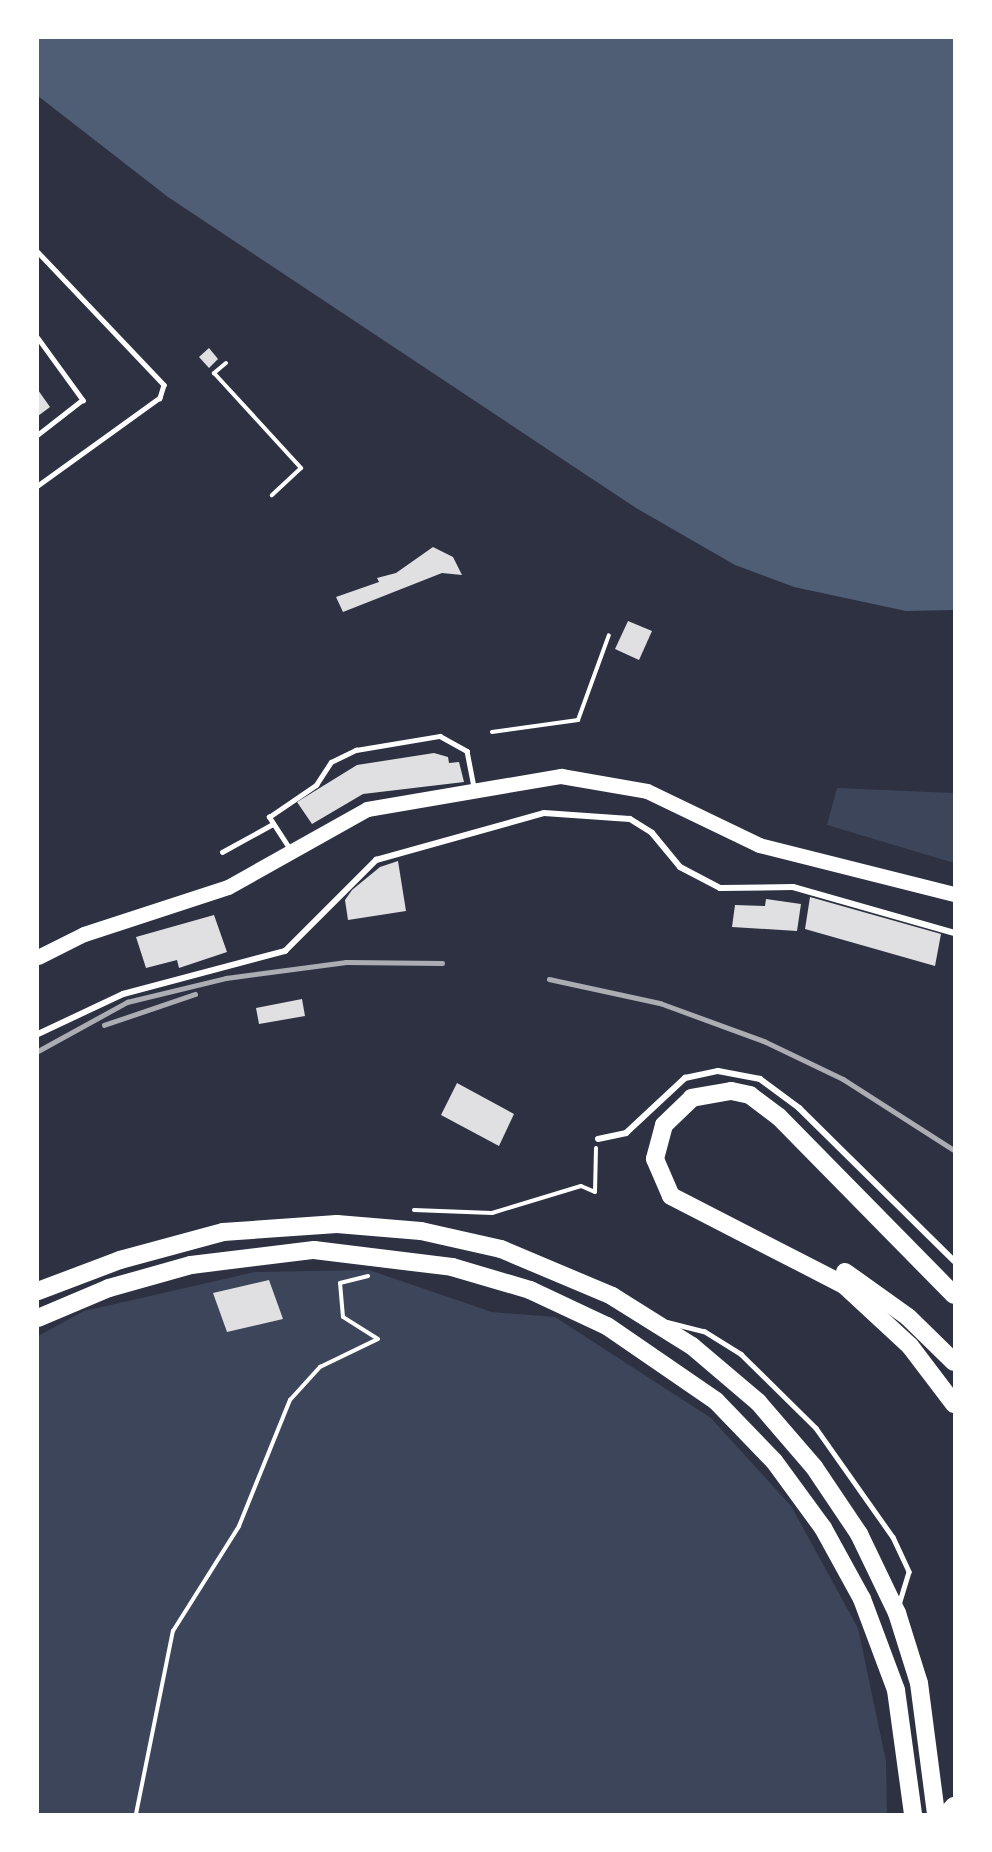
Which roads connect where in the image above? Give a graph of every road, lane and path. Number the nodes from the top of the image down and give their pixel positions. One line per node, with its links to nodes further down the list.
1 (38, 252): 5 (lane)
2 (38, 338): 4 (lane)
3 (226, 363): 6 (path)
4 (38, 435)
5 (38, 486)
6 (272, 495)
7 (609, 635): 8 (path)
8 (492, 732)
9 (474, 788): 10 (lane); 12 (main road); 13 (main road)
10 (273, 824): 11 (lane); 12 (lane)
11 (222, 852)
12 (291, 853): 15 (main road)
13 (954, 894)
14 (954, 933): 16 (street)
15 (38, 957)
16 (38, 1034)
17 (598, 1139): 18 (path); 20 (street)
18 (414, 1210)
19 (790, 1254): 23 (highway); 26 (highway); 27 (highway)
20 (954, 1261)
21 (377, 1277): 30 (path)
22 (38, 1291): 24 (highway)
23 (954, 1295)
24 (646, 1316): 28 (highway); 28 (lane)
25 (38, 1318): 31 (highway)
26 (954, 1362)
27 (954, 1404)
28 (897, 1613): 32 (highway)
29 (954, 1806): 33 (highway)
30 (136, 1815)
31 (913, 1815)
32 (936, 1815)
33 (947, 1815)

